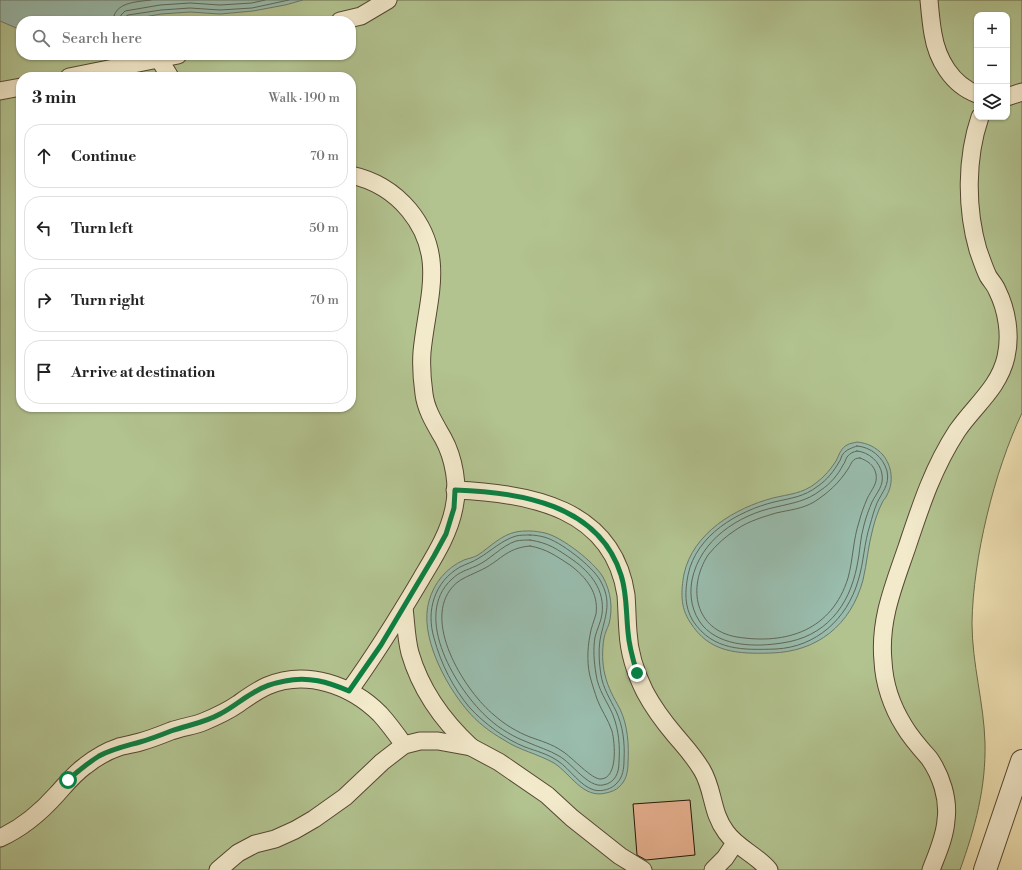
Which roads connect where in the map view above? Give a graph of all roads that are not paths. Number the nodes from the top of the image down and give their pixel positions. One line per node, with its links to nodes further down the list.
1 (388, 0): 3 (lane)
2 (929, 0): 10 (lane)
3 (356, 17)
4 (154, 60): 6 (lane)
5 (160, 60): 7 (lane)
6 (94, 72)
7 (167, 72)
8 (16, 88): 9 (lane)
9 (0, 91)
10 (974, 92)
11 (1022, 92): 12 (lane)
12 (1010, 96)
13 (979, 120): 27 (lane)
14 (356, 177): 15 (lane)
15 (455, 490): 16 (lane); 22 (lane)
16 (404, 608): 17 (lane); 19 (lane)
17 (349, 691): 18 (lane); 21 (lane)
18 (404, 745): 19 (lane); 23 (lane)
19 (471, 747): 24 (lane)
20 (1022, 761): 28 (street)
21 (0, 838)
22 (735, 843): 25 (lane); 26 (lane)
23 (218, 870)
24 (643, 870)
25 (713, 870)
26 (768, 870)
27 (931, 870)
28 (985, 870)

